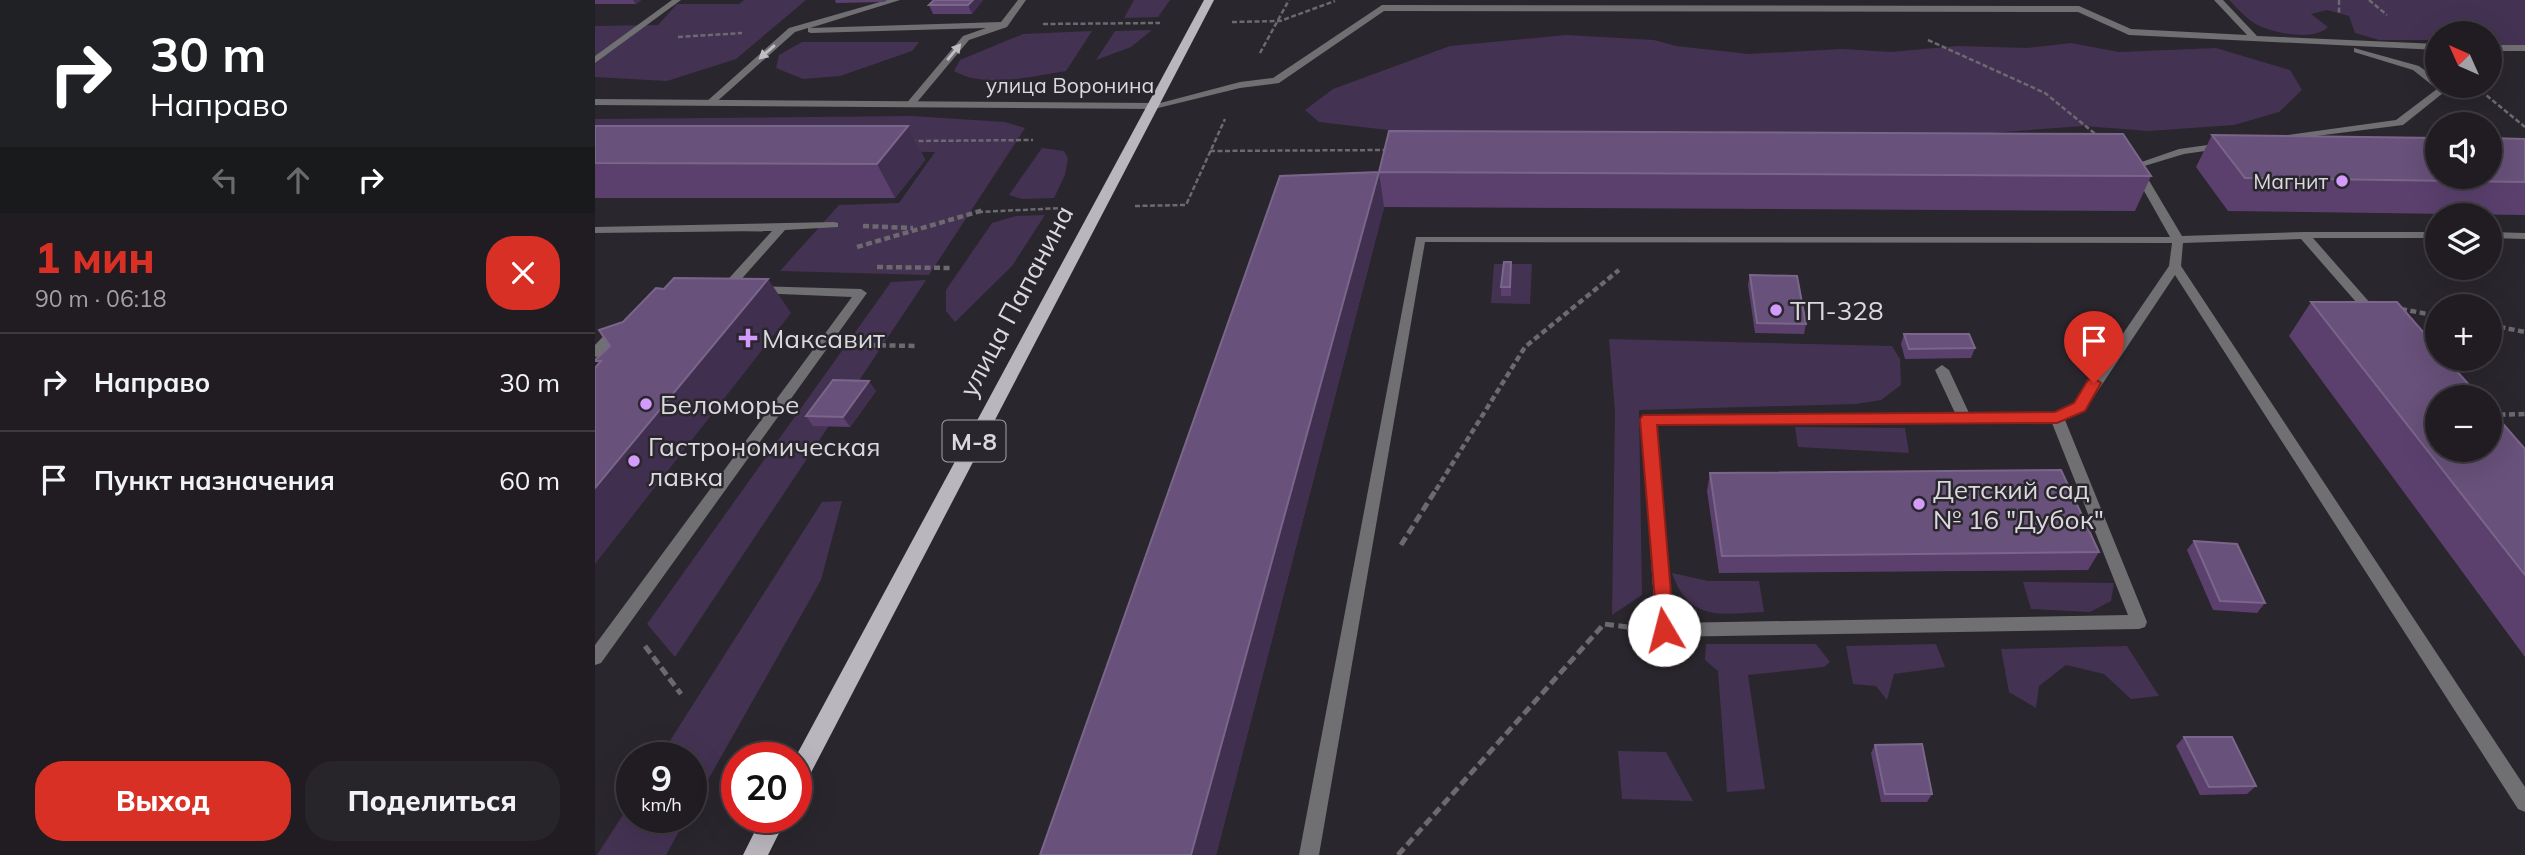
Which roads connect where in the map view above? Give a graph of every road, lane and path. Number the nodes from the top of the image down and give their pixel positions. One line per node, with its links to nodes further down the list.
1 (677, 0): 13 (street)
2 (896, 0): 10 (street)
3 (1022, 0): 9 (street)
4 (1209, 0): 25 (main road, улица Папанина / М-8)
5 (1339, 0): 7 (path)
6 (2218, 0): 11 (street)
7 (1280, 21)
8 (1107, 23): 9 (path)
9 (1003, 25): 10 (street); 24 (street, one-way to 9)
10 (792, 30): 13 (path); 23 (street, one-way to 23)
11 (2254, 37): 14 (street, улица Воронина); 25 (street, улица Воронина)
12 (1924, 38): 33 (path)
13 (621, 41): 18 (street)
14 (2338, 44): 15 (street, улица Воронина); 19 (street)
15 (2425, 47)
16 (2503, 48): 17 (street)
17 (2525, 48)
18 (595, 60)
19 (2425, 75)
20 (2431, 98): 29 (street)
21 (2490, 98): 26 (path)
22 (595, 102): 23 (street, улица Воронина)
23 (710, 103): 24 (street, улица Воронина)
24 (910, 105): 25 (street, улица Воронина)
25 (1154, 106): 35 (main road, улица Папанина / М-8)
26 (2525, 127)
27 (1033, 140): 28 (path)
28 (910, 141)
29 (2264, 141)
30 (2237, 144): 33 (street)
31 (1391, 150): 32 (path)
32 (1210, 151)
33 (2135, 166): 45 (street)
34 (1186, 205): 35 (path)
35 (1100, 207): 38 (path); 65 (main road, улица Папанина / М-8)
36 (834, 225): 37 (street); 38 (path)
37 (782, 227): 39 (street); 52 (street)
38 (918, 228): 46 (path)
39 (595, 230)
40 (2304, 235): 41 (street); 45 (street); 50 (street)
41 (2425, 235)
42 (2502, 236): 43 (street)
43 (2525, 236)
44 (1658, 239): 45 (street); 60 (path); 69 (street)
45 (2178, 240): 47 (street)
46 (852, 249)
47 (2175, 266): 59 (street); 66 (street)
48 (627, 318): 54 (street)
49 (2502, 328): 51 (path)
50 (2388, 330)
51 (2525, 332)
52 (824, 344): 53 (path); 61 (street)
53 (916, 346)
54 (595, 353)
55 (1942, 370): 58 (street)
56 (2525, 414): 57 (path)
57 (2502, 415)
58 (1964, 418): 59 (street); 62 (street)
59 (2057, 418): 62 (street)
60 (1394, 556)
61 (624, 618): 63 (street); 64 (path)
62 (1664, 630): 70 (path)
63 (595, 658)
64 (681, 694)
65 (812, 748)
66 (2525, 803)
67 (767, 833): 68 (main road)
68 (755, 855)
69 (1309, 855)
70 (1398, 855)

